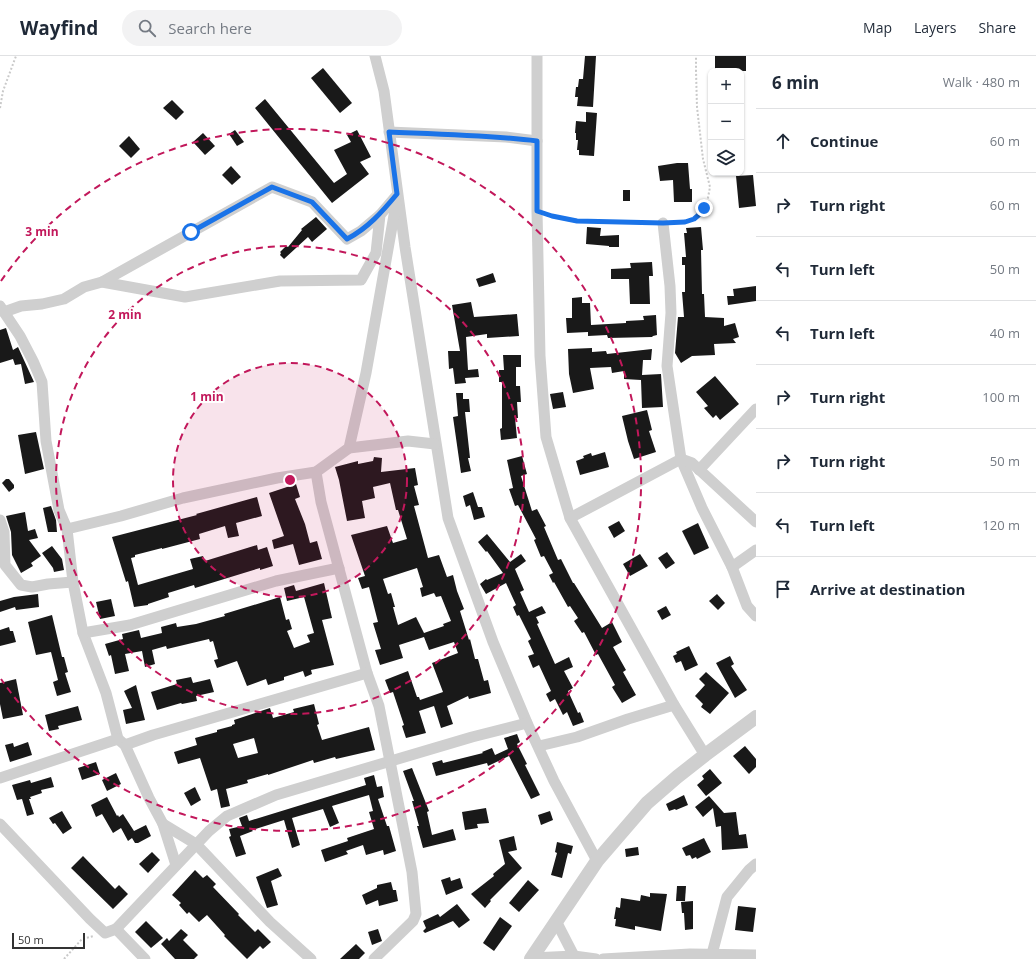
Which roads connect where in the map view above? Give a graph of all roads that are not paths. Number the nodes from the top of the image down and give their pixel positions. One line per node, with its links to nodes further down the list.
1 (375, 56): 3 (street)
2 (537, 56): 4 (street)
3 (389, 132): 4 (street); 5 (street)
4 (537, 141): 16 (street)
5 (397, 194): 6 (street); 11 (street); 12 (street)
6 (380, 215): 8 (street); 8 (street)
7 (663, 223): 13 (street)
8 (102, 282): 9 (street)
9 (2, 309): 19 (street)
10 (756, 409): 14 (street)
11 (436, 444): 12 (street); 30 (street)
12 (349, 448): 15 (street)
13 (681, 459): 14 (street); 16 (street); 23 (street)
14 (699, 470): 18 (street)
15 (316, 472): 19 (street); 22 (street)
16 (570, 518): 28 (street)
17 (0, 520): 21 (street)
18 (756, 522)
19 (67, 529): 24 (street)
20 (756, 550): 23 (street)
21 (3, 566): 24 (street)
22 (339, 568): 26 (street); 27 (street)
23 (732, 568): 25 (street)
24 (73, 582): 26 (street)
25 (756, 616)
26 (83, 633): 31 (street)
27 (368, 673): 31 (street); 34 (street)
28 (674, 705): 32 (street); 33 (street)
29 (756, 717): 33 (street)
30 (527, 723): 32 (street); 34 (street)
31 (121, 742): 35 (street); 37 (street)
32 (539, 746): 39 (street)
33 (705, 754): 39 (street)
34 (390, 761): 38 (street); 49 (street)
35 (0, 778)
36 (0, 824): 43 (street)
37 (163, 824): 38 (street); 41 (street)
38 (196, 844): 41 (street); 48 (street)
39 (597, 861): 42 (street)
40 (756, 864): 44 (street)
41 (176, 865): 43 (street)
42 (556, 921): 46 (street); 50 (street)
43 (116, 929): 47 (street)
44 (712, 954): 45 (street); 52 (street)
45 (756, 955)
46 (574, 956): 50 (street); 51 (street)
47 (145, 959)
48 (311, 959)
49 (374, 959)
50 (532, 959)
51 (596, 959)
52 (602, 959)

